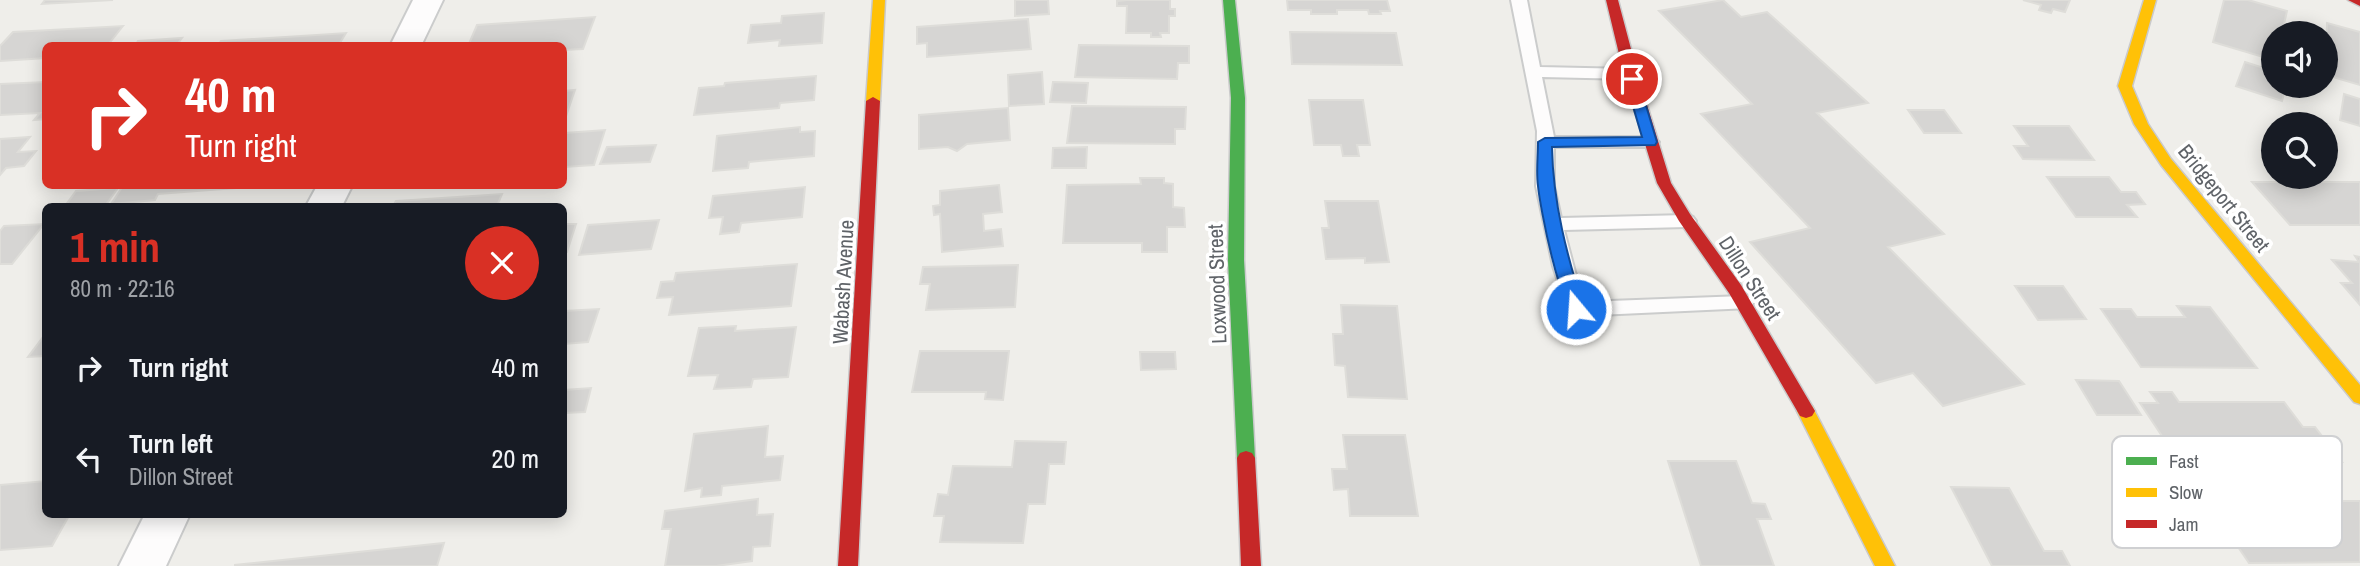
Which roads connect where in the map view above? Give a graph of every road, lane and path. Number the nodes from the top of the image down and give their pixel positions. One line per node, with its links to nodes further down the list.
1 (428, 0): 9 (street)
2 (878, 0): 20 (street, Wabash Avenue)
3 (1230, 0): 21 (street, Loxwood Street)
4 (1519, 0): 10 (lane)
5 (1612, 0): 11 (street, Dillon Street)
6 (2150, 0): 17 (street, Bridgeport Street)
7 (2354, 0): 8 (street)
8 (2360, 2)
9 (407, 42)
10 (1534, 72): 11 (lane); 12 (lane)
11 (1630, 74): 13 (street, Dillon Street)
12 (1545, 142): 13 (lane); 15 (lane)
13 (1650, 142): 14 (street, Dillon Street)
14 (1687, 221): 15 (lane); 16 (street, Dillon Street)
15 (1553, 224): 16 (lane)
16 (1743, 303): 22 (street, Dillon Street)
17 (2360, 397)
18 (166, 518): 19 (street)
19 (142, 566)
20 (848, 566)
21 (1251, 566)
22 (1885, 566)

